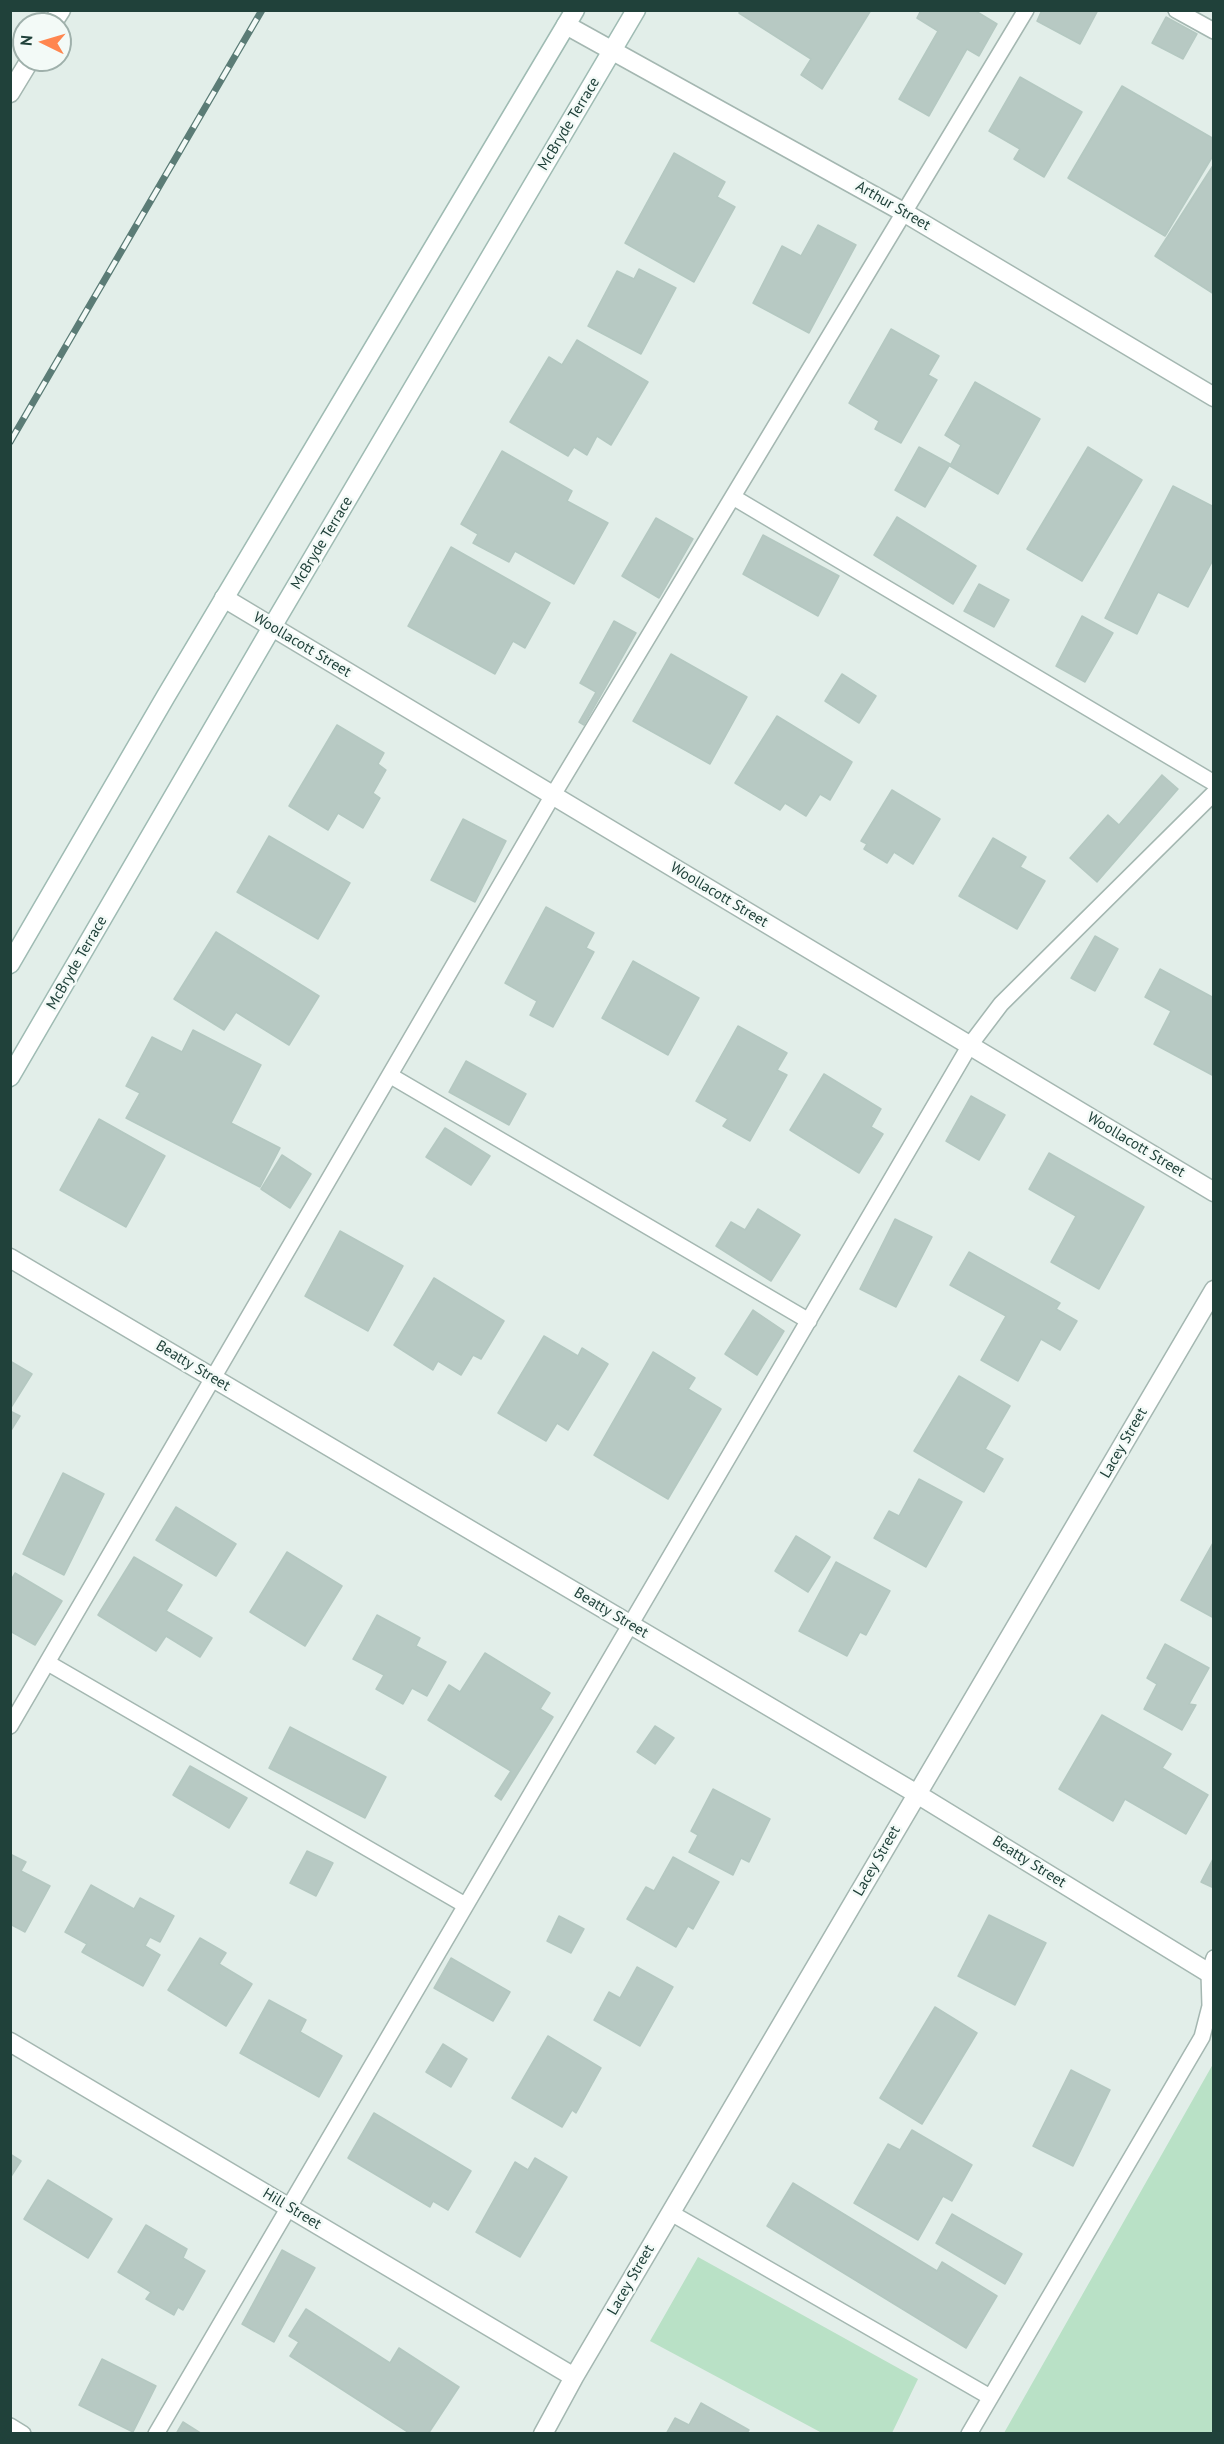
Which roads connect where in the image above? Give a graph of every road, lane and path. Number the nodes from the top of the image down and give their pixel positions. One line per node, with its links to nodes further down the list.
1 (636, 10): 6 (street, McBryde Terrace)
2 (1026, 10): 9 (lane)
3 (1176, 10): 5 (lane)
4 (571, 18): 6 (street, Arthur Street); 12 (street)
5 (1214, 31)
6 (613, 49): 9 (street, Arthur Street); 13 (street, McBryde Terrace)
7 (23, 72): 8 (street)
8 (10, 93)
9 (905, 213): 10 (street, Arthur Street); 11 (lane)
10 (1214, 397)
11 (733, 497): 14 (lane); 16 (lane)
12 (224, 598): 13 (street, Woollacott Street); 17 (street)
13 (272, 627): 16 (street, Woollacott Street); 20 (street, McBryde Terrace)
14 (1214, 783)
15 (1214, 793): 18 (lane)
16 (553, 795): 18 (street, Woollacott Street); 19 (lane)
17 (10, 964)
18 (970, 1045): 21 (street, Woollacott Street); 24 (lane)
19 (391, 1076): 24 (lane); 25 (lane)
20 (10, 1077)
21 (1214, 1192)
22 (10, 1258): 25 (street, Beatty Street)
23 (1214, 1290): 29 (street, Lacey Street)
24 (809, 1321): 26 (lane)
25 (214, 1379): 26 (street, Beatty Street); 27 (lane)
26 (631, 1625): 29 (street, Beatty Street); 30 (lane)
27 (48, 1663): 28 (lane); 30 (lane)
28 (10, 1726)
29 (917, 1794): 31 (street, Beatty Street); 34 (street, Lacey Street)
30 (465, 1905): 33 (lane)
31 (1211, 1966): 36 (lane)
32 (10, 2042): 33 (street, Hill Street)
33 (288, 2207): 35 (street, Hill Street); 39 (lane)
34 (671, 2213): 35 (street, Lacey Street); 36 (lane)
35 (574, 2377): 40 (street, Lacey Street)
36 (990, 2397): 41 (lane)
37 (10, 2426): 38 (lane)
38 (23, 2433)
39 (156, 2433)
40 (543, 2433)
41 (969, 2433)

